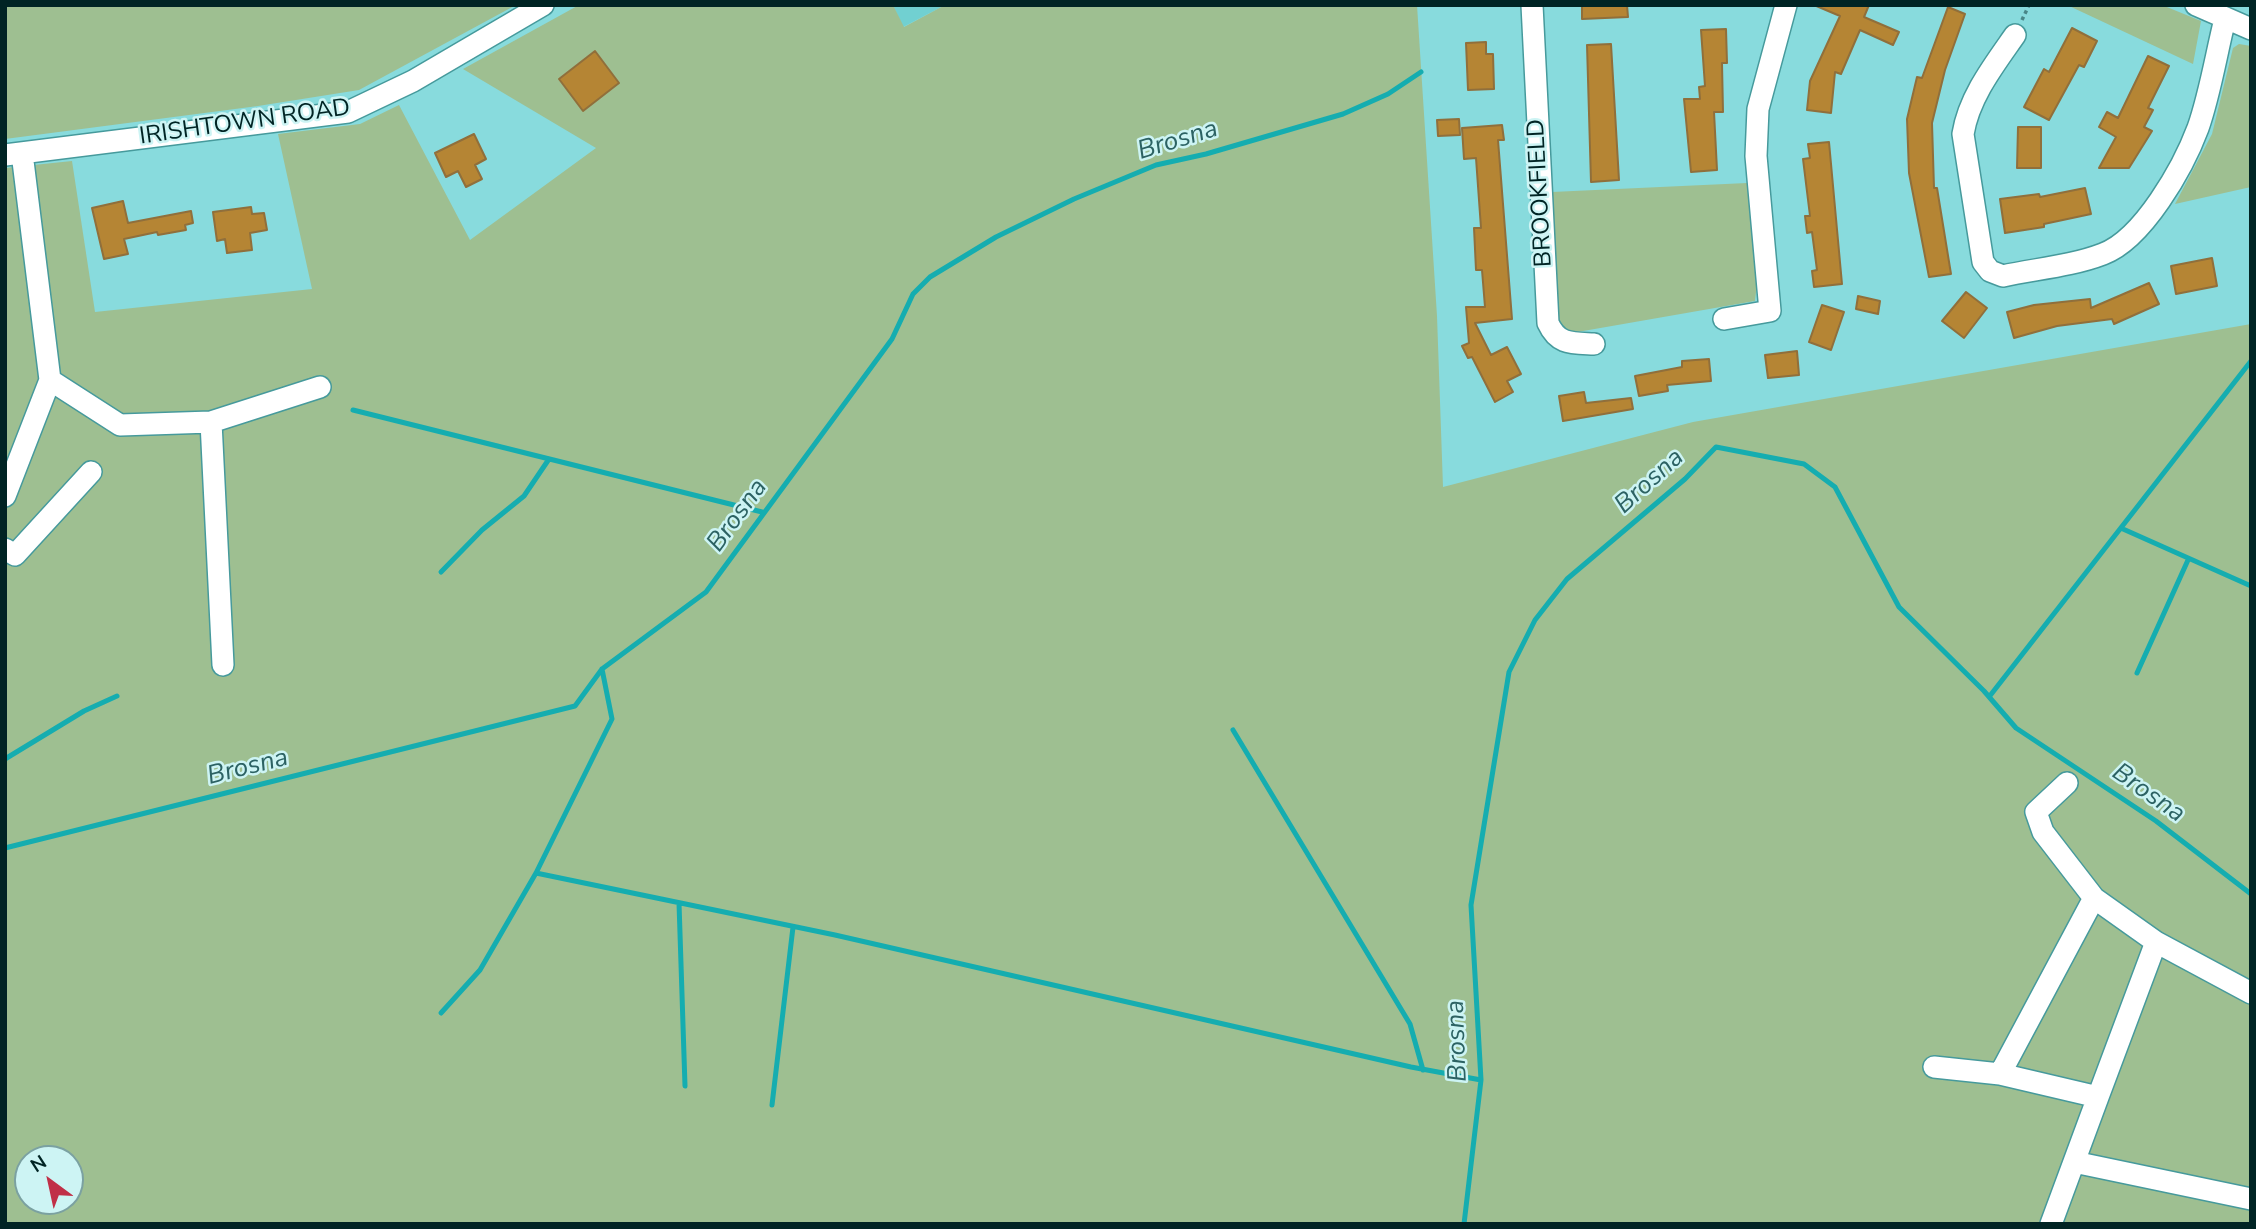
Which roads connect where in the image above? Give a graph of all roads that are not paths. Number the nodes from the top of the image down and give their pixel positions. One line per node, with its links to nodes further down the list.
1 (543, 5): 8 (street, IRISHTOWN ROAD)
2 (1532, 5): 10 (street, BROOKFIELD)
3 (1786, 5): 9 (street)
4 (2196, 5): 5 (street)
5 (2225, 19): 6 (street); 7 (street)
6 (2251, 29)
7 (2015, 34)
8 (14, 154): 11 (street)
9 (1724, 319)
10 (1594, 344)
11 (50, 380): 13 (street); 15 (street)
12 (320, 387): 13 (street)
13 (211, 422): 17 (street)
14 (91, 472): 16 (street)
15 (5, 496)
16 (5, 549)
17 (223, 665)
18 (2067, 783): 19 (street)
19 (2094, 898): 20 (street); 23 (street)
20 (2156, 942): 21 (street); 24 (street)
21 (2251, 993)
22 (1934, 1067): 23 (street)
23 (2000, 1074): 24 (street)
24 (2098, 1097): 25 (street)
25 (2074, 1163): 26 (street); 27 (street)
26 (2251, 1199)
27 (2051, 1224)

